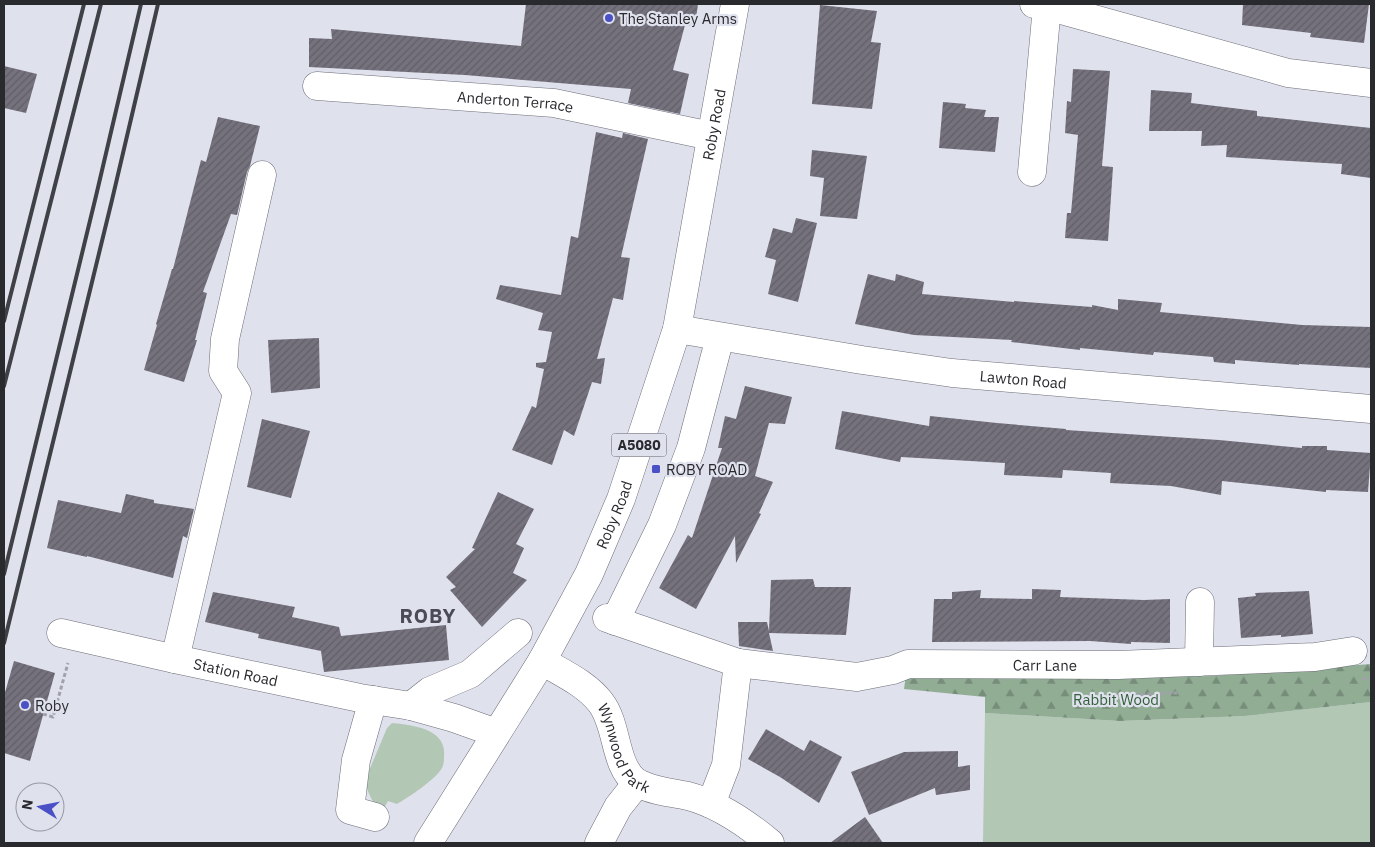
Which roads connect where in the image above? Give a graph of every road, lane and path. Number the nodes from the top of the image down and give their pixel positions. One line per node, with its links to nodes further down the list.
1 (735, 4): 5 (street, Roby Road / A5080)
2 (1041, 5): 3 (street); 6 (street)
3 (1371, 83)
4 (317, 86): 5 (street, Anderton Terrace)
5 (711, 136): 8 (street, Roby Road / A5080)
6 (1032, 172)
7 (262, 175): 15 (street)
8 (677, 329): 9 (street, Lawton Road); 16 (street, Roby Road / A5080)
9 (720, 337): 10 (street, Lawton Road); 18 (street, Carr Lane)
10 (1371, 409)
11 (1200, 602): 17 (street)
12 (518, 633): 20 (street)
13 (68, 635): 15 (street, Station Road); 21 (path)
14 (1353, 651): 17 (street, Carr Lane)
15 (174, 659): 19 (street, Station Road)
16 (542, 662): 22 (street, Roby Road / A5080); 23 (street, Wynwood Park)
17 (1199, 662): 18 (street, Carr Lane)
18 (738, 663): 24 (street)
19 (373, 700): 20 (street, Station Road); 25 (street)
20 (411, 706): 22 (street, Station Road)
21 (43, 714)
22 (496, 734): 26 (street, Roby Road / A5080)
23 (637, 783): 24 (street, Wynwood Park); 27 (street)
24 (711, 804): 28 (street, Wynwood Park)
25 (375, 817)
26 (428, 843)
27 (599, 843)
28 (770, 843)

